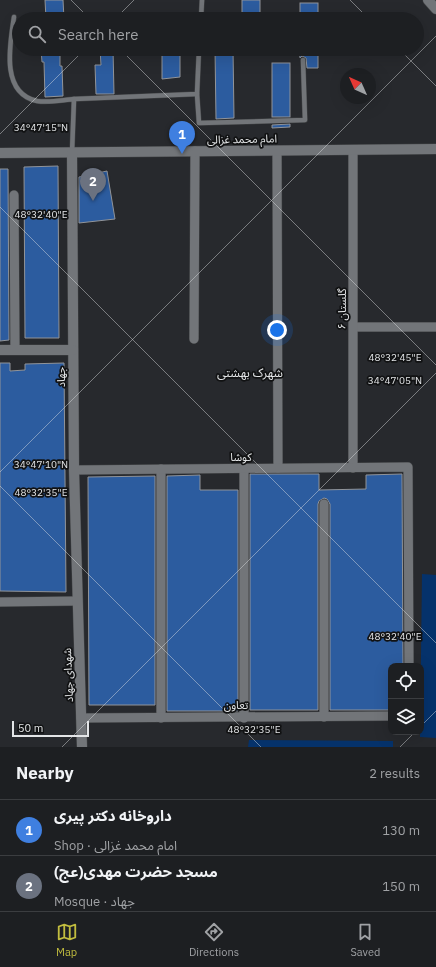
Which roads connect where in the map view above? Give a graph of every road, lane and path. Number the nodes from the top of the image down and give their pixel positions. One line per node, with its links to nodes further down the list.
1 (202, 0): 4 (lane)
2 (428, 0): 3 (street)
3 (436, 9)
4 (201, 12)
5 (12, 31): 9 (lane)
6 (199, 56): 8 (lane)
7 (303, 60): 8 (lane)
8 (197, 94): 9 (lane)
9 (74, 99): 15 (lane)
10 (436, 149): 11 (street, امام محمد غزالی)
11 (353, 150): 13 (street, امام محمد غزالی); 18 (street, گلستان ۶)
12 (195, 151): 13 (street, امام محمد غزالی); 15 (street, امام محمد غزالی); 19 (street)
13 (277, 151): 23 (street)
14 (0, 153): 15 (street, امام محمد غزالی)
15 (72, 153): 22 (street, جهاد)
16 (14, 195): 21 (street)
17 (436, 326): 18 (street)
18 (354, 327): 24 (street, گلستان ۶)
19 (194, 339)
20 (0, 350): 21 (street)
21 (15, 350): 22 (street)
22 (73, 350): 27 (street, جهاد)
23 (278, 468): 24 (street, کوشا); 26 (street, کوشا)
24 (353, 468): 31 (street, کوشا)
25 (161, 469): 26 (street, کوشا); 27 (street, کوشا); 35 (street)
26 (244, 469): 36 (street)
27 (74, 470): 29 (street, جهاد)
28 (324, 504): 33 (street)
29 (77, 601): 30 (street); 34 (street, شهدای جهاد)
30 (0, 602)
31 (409, 663)
32 (388, 716): 33 (street, تعاون)
33 (324, 717): 36 (street, تعاون)
34 (81, 718): 35 (street, تعاون); 37 (street, شهدای جهاد)
35 (161, 718): 36 (street, تعاون)
36 (244, 718)
37 (82, 747)

